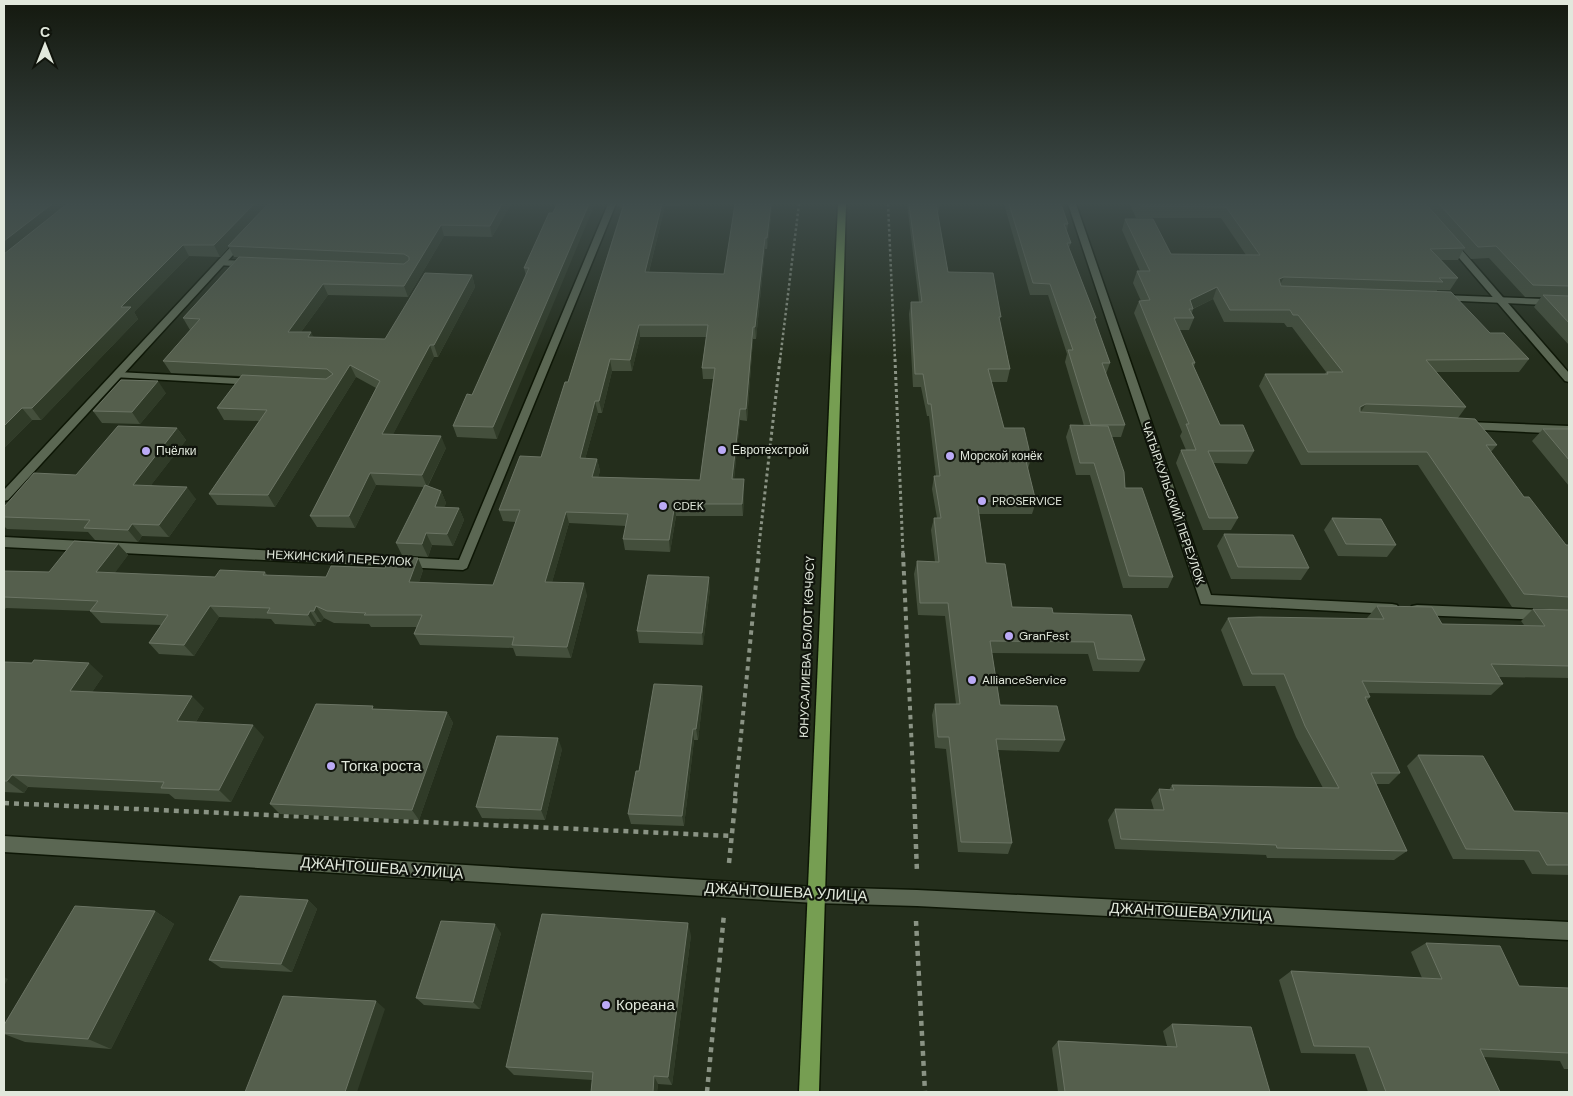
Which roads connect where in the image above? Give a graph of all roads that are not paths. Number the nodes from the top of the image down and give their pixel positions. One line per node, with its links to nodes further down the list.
1 (228, 255): 6 (street)
2 (591, 255): 17 (street, НЕЖИНСКИЙ ПЕРЕУЛОК)
3 (840, 255): 20 (main road, ЮНУСАЛИЕВА БОЛОТ КӨЧӨСҮ)
4 (1089, 255): 18 (street, ЧАТЫРКУЛЬСКИЙ ПЕРЕУЛОК)
5 (1461, 255): 9 (street)
6 (221, 263): 7 (street); 11 (street)
7 (260, 265)
8 (1433, 298): 9 (street)
9 (1500, 300): 10 (street); 12 (street)
10 (1569, 303)
11 (117, 375): 13 (street); 16 (street)
12 (1569, 379)
13 (263, 382)
14 (1454, 426): 15 (street)
15 (1569, 430)
16 (4, 497)
17 (4, 542)
18 (1569, 616)
19 (4, 844): 20 (street, ДЖАНТОШЕВА УЛИЦА)
20 (815, 895): 21 (street, ДЖАНТОШЕВА УЛИЦА); 22 (main road, ЮНУСАЛИЕВА БОЛОТ КӨЧӨСҮ)
21 (1569, 931)
22 (808, 1092)

